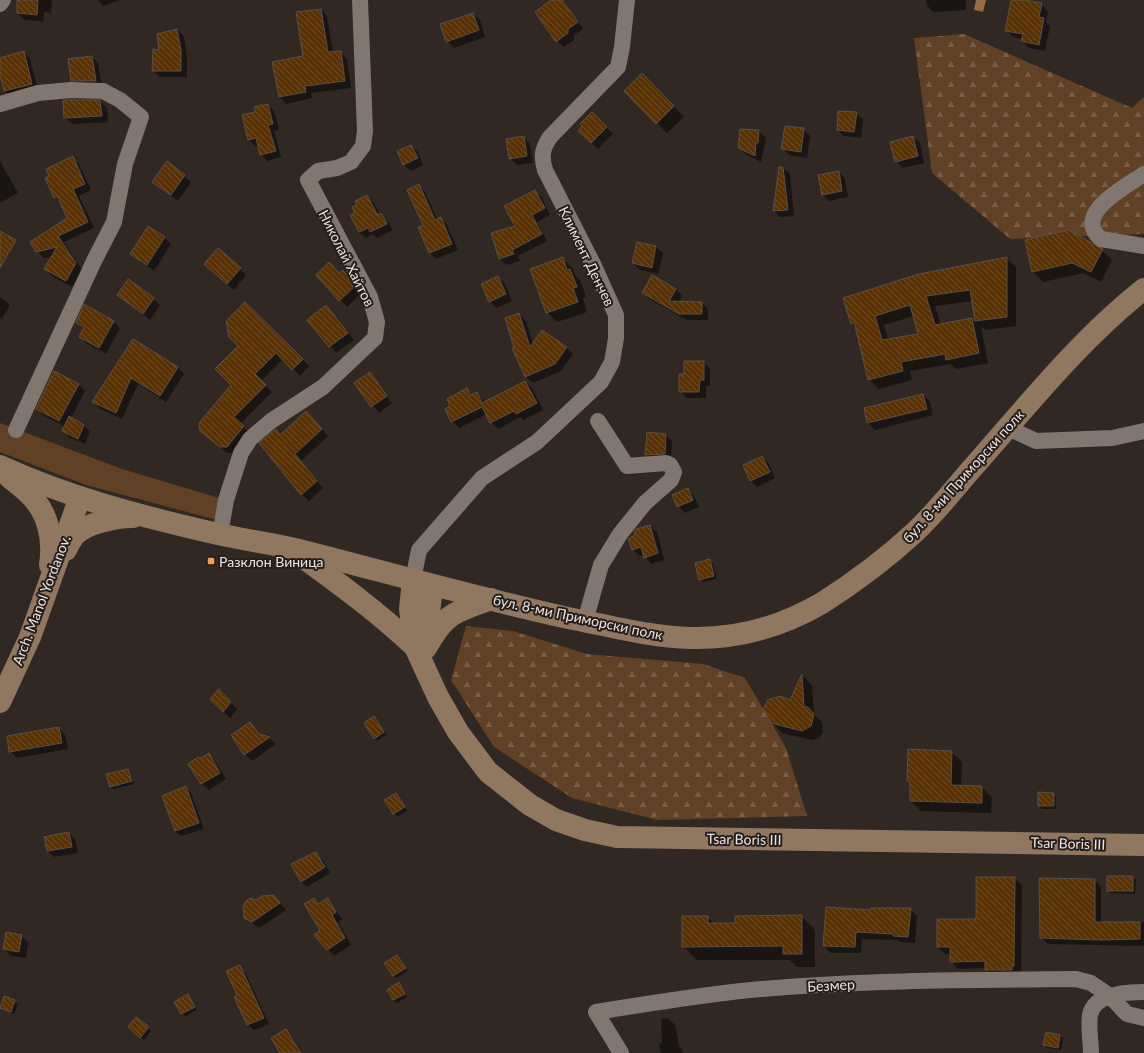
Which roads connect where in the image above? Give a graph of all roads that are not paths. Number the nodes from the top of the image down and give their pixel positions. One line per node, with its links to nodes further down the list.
1 (3, 0): 4 (street)
2 (360, 0): 17 (street, Николай Хайтов)
3 (627, 0): 20 (street, Климент Денчев)
4 (0, 4)
5 (0, 104): 11 (street)
6 (1144, 174): 7 (street)
7 (1144, 246)
8 (1144, 289): 10 (street, бул. 8-ми Приморски полк)
9 (598, 421): 22 (street)
10 (1008, 428): 12 (street); 22 (street, бул. 8-ми Приморски полк)
11 (16, 430)
12 (1144, 431)
13 (0, 466): 15 (street, бул. 8-ми Приморски полк)
14 (0, 470): 19 (street)
15 (80, 497): 16 (street, бул. 8-ми Приморски полк); 19 (street, Arch. Manol Yordanov.)
16 (148, 517): 17 (street, бул. 8-ми Приморски полк); 19 (street)
17 (220, 535): 18 (street, бул. 8-ми Приморски полк)
18 (290, 548): 20 (street, бул. 8-ми Приморски полк); 23 (street)
19 (50, 579): 24 (street, Arch. Manol Yordanov.)
20 (422, 582): 21 (street, бул. 8-ми Приморски полк); 23 (street, Tsar Boris III)
21 (491, 599): 22 (street, бул. 8-ми Приморски полк); 23 (street)
22 (585, 621)
23 (421, 653): 25 (street, Tsar Boris III)
24 (0, 702)
25 (1144, 845)
26 (1144, 992): 27 (street)
27 (1110, 996): 28 (street); 29 (street, Безмер); 30 (street)
28 (1144, 1018)
29 (619, 1052)
30 (1091, 1053)

